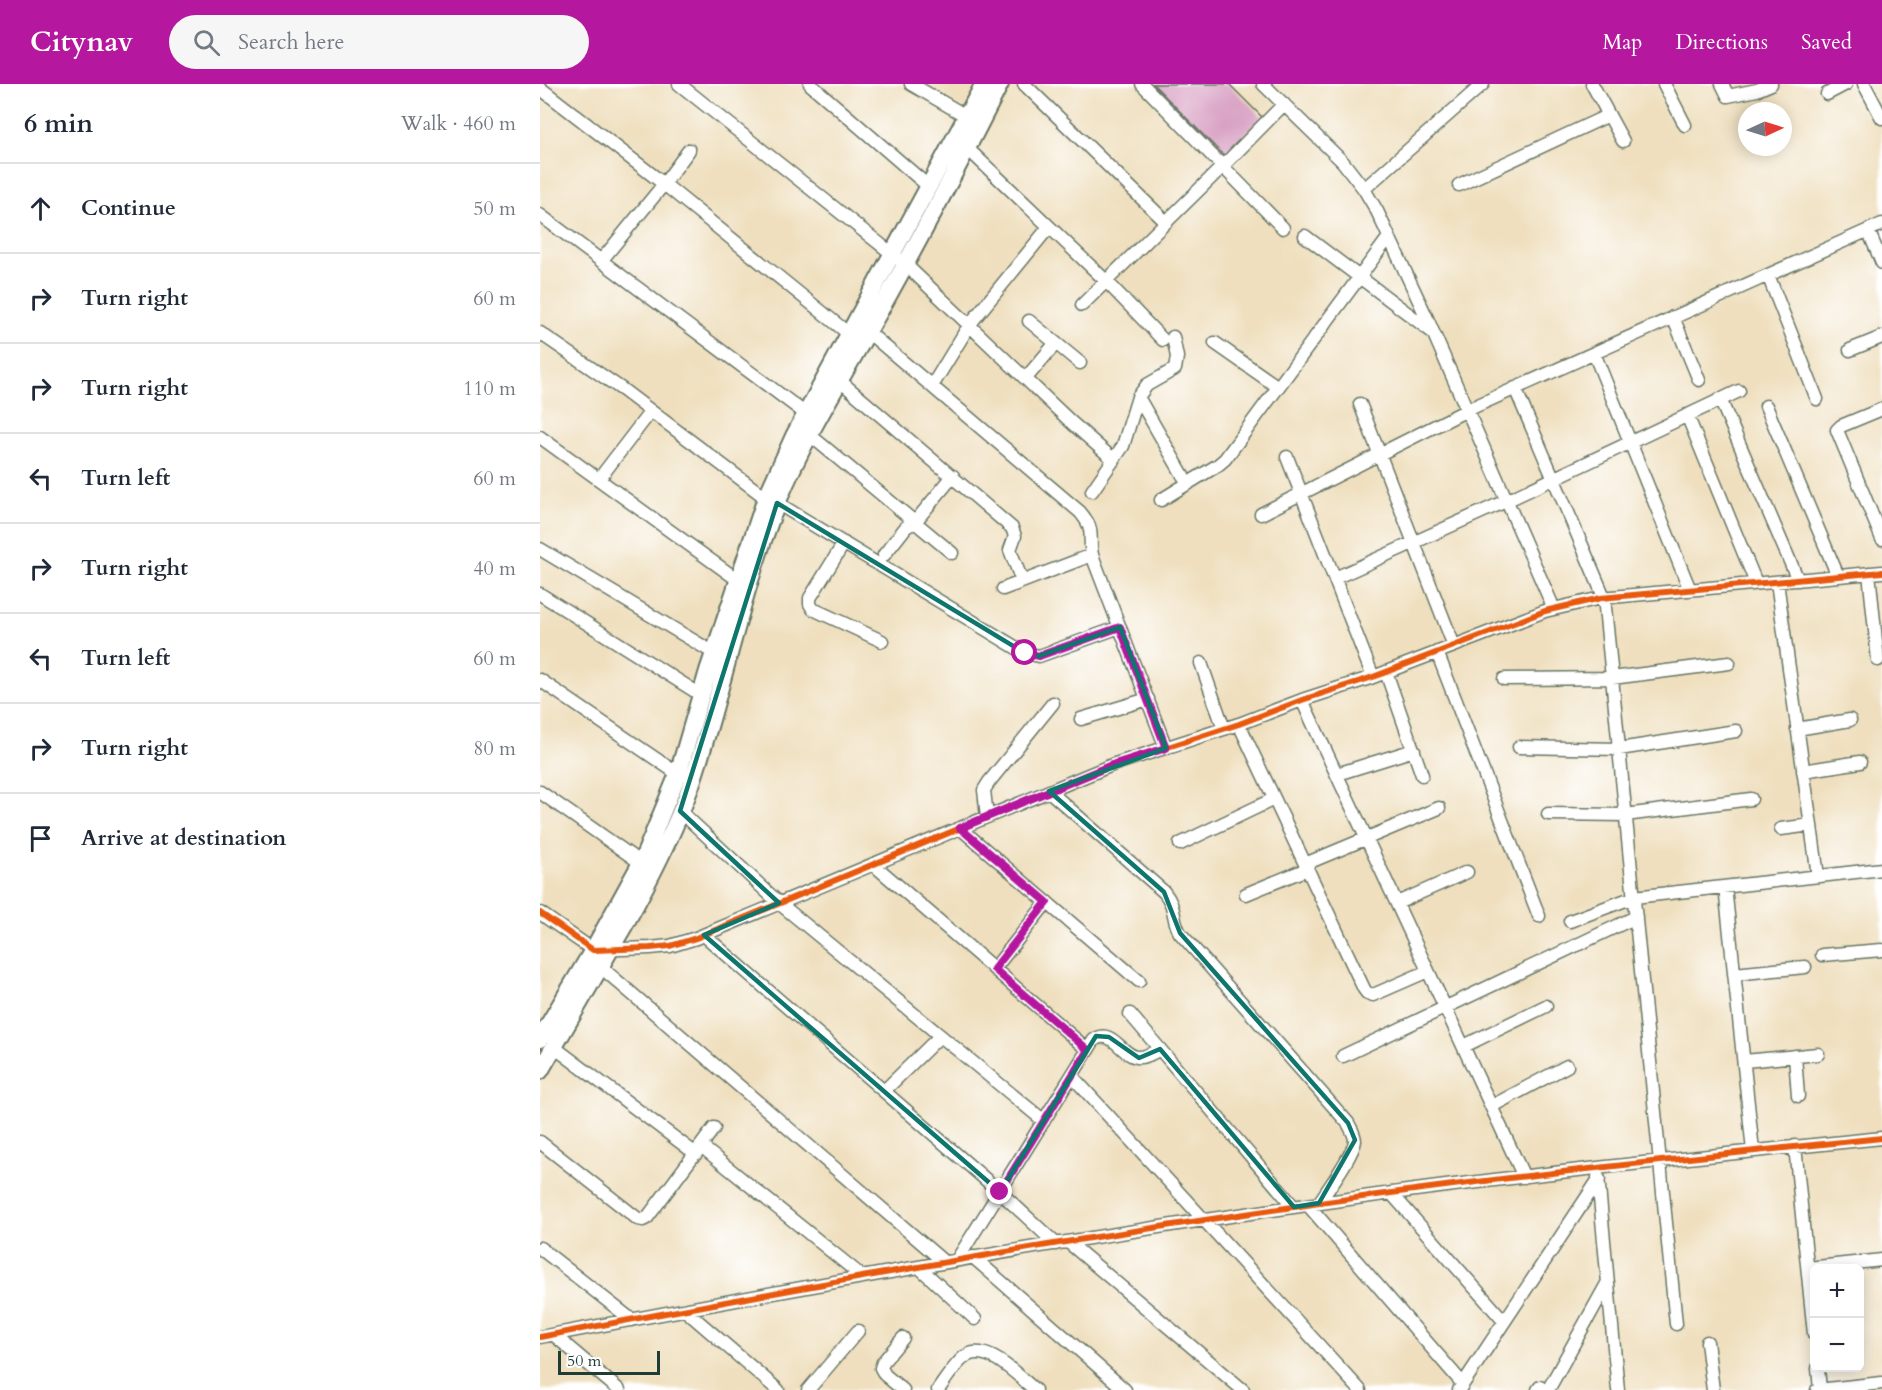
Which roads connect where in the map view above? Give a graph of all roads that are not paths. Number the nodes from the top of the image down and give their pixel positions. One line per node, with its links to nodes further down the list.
1 (679, 84): 39 (street)
2 (810, 84): 29 (street)
3 (911, 84): 20 (street)
4 (984, 84): 20 (main road)
5 (1000, 84): 24 (main road)
6 (1024, 84): 32 (street)
7 (1142, 84): 26 (street)
8 (1263, 84): 18 (street)
9 (1592, 84): 19 (street)
10 (1664, 84): 22 (street)
11 (1722, 84): 12 (street)
12 (1771, 84)
13 (1846, 84): 17 (street)
14 (1864, 84): 21 (street)
15 (1478, 86): 30 (street)
16 (540, 88): 27 (street)
17 (1827, 94)
18 (1284, 104): 26 (street); 30 (street)
19 (1609, 115): 23 (street); 28 (street)
20 (966, 116): 29 (main road)
21 (1882, 118)
22 (1685, 125)
23 (1623, 141)
24 (967, 148): 34 (street); 39 (main road)
25 (689, 150): 27 (street)
26 (1222, 167): 32 (street); 35 (street)
27 (664, 184): 40 (street); 49 (street)
28 (1458, 185)
29 (928, 186): 39 (main road)
30 (1364, 189): 38 (street)
31 (540, 215): 40 (street)
32 (1166, 222): 44 (street)
33 (1882, 224): 36 (street)
34 (1049, 227): 44 (street); 48 (street)
35 (1283, 228)
36 (1868, 230): 41 (street); 42 (street)
37 (1305, 236): 43 (street)
38 (1389, 237): 43 (street); 51 (street)
39 (898, 259): 48 (street); 49 (main road)
40 (601, 261): 73 (street)
41 (1882, 263)
42 (1768, 275): 46 (street); 67 (street)
43 (1359, 277): 51 (street); 62 (street)
44 (1106, 281): 45 (street); 65 (street)
45 (1083, 305)
46 (1673, 317): 56 (street); 60 (street)
47 (1029, 321): 53 (street)
48 (970, 324): 58 (street); 61 (street)
49 (857, 329): 59 (main road); 61 (street); 73 (main road)
50 (540, 333): 71 (street)
51 (1433, 333): 70 (street)
52 (1882, 337): 55 (street)
53 (1056, 343): 57 (street); 58 (street)
54 (1215, 343): 62 (street)
55 (1850, 350)
56 (1594, 353): 63 (street); 77 (street)
57 (1080, 363)
58 (1026, 378): 80 (street)
59 (839, 380): 75 (main road); 81 (street)
60 (1699, 380)
61 (932, 386): 98 (street)
62 (1278, 387): 84 (street)
63 (1515, 388): 70 (street); 82 (street)
64 (1739, 391): 66 (street)
65 (1138, 397): 80 (street); 84 (street)
66 (1720, 399): 74 (street); 103 (street)
67 (1817, 399)
68 (1360, 404): 78 (street)
69 (1766, 406): 100 (street)
70 (1467, 410): 78 (street); 89 (street)
71 (651, 411): 83 (street); 87 (street)
72 (1881, 412): 92 (street)
73 (806, 414): 87 (main road)
74 (1687, 415): 77 (street); 106 (street)
75 (810, 435): 87 (main road); 91 (street)
76 (540, 437): 83 (street)
77 (1630, 442): 82 (street); 108 (street)
78 (1379, 454): 86 (street); 94 (street)
79 (1287, 457): 86 (street)
80 (1114, 460): 85 (street)
81 (952, 476): 91 (street); 104 (street)
82 (1554, 478): 89 (street); 110 (street)
83 (599, 480): 102 (street)
84 (1188, 484): 88 (street)
85 (1092, 491)
86 (1301, 494): 90 (street); 101 (street)
87 (771, 500): 93 (street); 102 (main road); 149 (main road)
88 (1161, 500)
89 (1506, 501): 94 (street); 111 (street)
90 (1261, 514)
91 (915, 522): 96 (street); 97 (street)
92 (1882, 539)
93 (844, 543): 112 (street); 113 (street)
94 (1414, 543): 101 (street); 114 (street)
95 (540, 549): 116 (street)
96 (952, 553)
97 (884, 555)
98 (1092, 555): 104 (street); 112 (street)
99 (1876, 573): 100 (street); 117 (street)
100 (1838, 576): 103 (street)
101 (1335, 578): 121 (street)
102 (738, 580): 116 (main road)
103 (1798, 580): 105 (street)
104 (1022, 581): 107 (street)
105 (1777, 582): 106 (street); 133 (street)
106 (1756, 584): 108 (street)
107 (1003, 589)
108 (1690, 590): 110 (street)
109 (540, 594): 125 (street)
110 (1604, 597): 111 (street); 122 (street)
111 (1554, 609): 114 (street)
112 (1120, 627): 126 (street)
113 (882, 641)
114 (1454, 646): 115 (street)
115 (1437, 652): 120 (street); 171 (street)
116 (714, 653): 125 (main road)
117 (1878, 660)
118 (1201, 663): 132 (street)
119 (1729, 663): 122 (street)
120 (1386, 672): 121 (street); 138 (street)
121 (1373, 677): 127 (street)
122 (1612, 678): 123 (street); 137 (street)
123 (1504, 679)
124 (540, 680): 141 (street)
125 (701, 695): 141 (main road)
126 (1148, 699): 129 (street); 136 (street)
127 (1302, 700): 131 (street); 142 (street)
128 (1053, 703): 152 (street)
129 (1080, 719)
130 (1850, 720): 133 (street)
131 (1239, 724): 132 (street); 146 (street)
132 (1224, 729): 136 (street)
133 (1797, 729): 140 (street)
134 (1736, 730): 137 (street)
135 (1519, 747): 137 (street)
136 (1166, 748): 144 (street)
137 (1619, 749): 151 (street)
138 (1413, 750): 142 (street); 143 (street)
139 (1860, 762): 140 (street)
140 (1803, 771): 153 (street)
141 (678, 774): 158 (main road)
142 (1336, 774): 156 (street)
143 (1422, 775)
144 (1049, 791): 152 (street); 215 (street)
145 (540, 792): 158 (street)
146 (1274, 799): 157 (street); 160 (street)
147 (1751, 799): 151 (street)
148 (1438, 808): 156 (street)
149 (680, 811): 168 (street); 175 (main road)
150 (1548, 814): 151 (street)
151 (1625, 815): 166 (street)
152 (987, 817): 154 (street)
153 (1811, 825): 155 (street); 163 (street)
154 (960, 828): 159 (street); 167 (street)
155 (1781, 829)
156 (1366, 838): 160 (street); 169 (street)
157 (1180, 844)
158 (641, 863): 178 (main road)
159 (873, 864): 168 (street); 180 (street)
160 (1306, 866): 165 (street); 181 (street)
161 (1882, 869): 163 (street)
162 (1467, 872): 169 (street)
163 (1818, 876): 164 (street)
164 (1725, 887): 166 (street); 182 (street)
165 (1246, 894)
166 (1634, 897): 172 (street); 173 (street)
167 (1047, 902): 180 (street); 183 (street)
168 (779, 903): 174 (street); 188 (street)
169 (1397, 903): 181 (street)
170 (540, 913): 178 (street)
171 (1539, 916)
172 (1636, 917): 185 (street); 210 (street)
173 (1570, 921)
174 (704, 935): 175 (street); 200 (street)
175 (610, 949): 178 (main road)
176 (1882, 950): 177 (street)
177 (1822, 955)
178 (594, 958): 187 (main road); 223 (street)
179 (1805, 968): 182 (street)
180 (994, 969): 192 (street)
181 (1428, 971): 185 (street)
182 (1734, 974): 196 (street)
183 (1139, 981)
184 (1546, 1006): 190 (street)
185 (1446, 1007): 190 (street); 194 (street)
186 (1130, 1014): 191 (street)
187 (551, 1022): 189 (main road)
188 (940, 1036): 200 (street); 203 (street)
189 (547, 1043): 198 (main road); 208 (street)
190 (1464, 1046): 202 (street)
191 (1160, 1049): 192 (street); 216 (street)
192 (1088, 1050): 199 (street)
193 (1818, 1054): 195 (street)
194 (1343, 1056)
195 (1795, 1056): 196 (street); 201 (street)
196 (1744, 1061): 209 (street)
197 (1567, 1066): 202 (street)
198 (540, 1071)
199 (1072, 1076): 203 (street); 217 (street)
200 (884, 1091): 213 (street)
201 (1798, 1096)
202 (1492, 1106): 212 (street)
203 (1044, 1121): 213 (street)
204 (714, 1128): 208 (street)
205 (1882, 1138): 207 (street)
206 (540, 1142): 208 (street)
207 (1795, 1146): 209 (street); 225 (street)
208 (698, 1150): 226 (street)
209 (1753, 1151): 210 (street)
210 (1660, 1160): 211 (street); 233 (street)
211 (1598, 1173): 212 (street); 227 (street); 232 (street)
212 (1524, 1177): 214 (street)
213 (1000, 1192): 218 (street); 221 (street)
214 (1392, 1194): 215 (street); 232 (street)
215 (1314, 1204): 216 (street); 241 (street)
216 (1294, 1206): 217 (street)
217 (1204, 1221): 218 (street); 251 (street)
218 (1062, 1243): 220 (street); 250 (street)
219 (540, 1248): 231 (street)
220 (973, 1257): 221 (street); 249 (street)
221 (957, 1260): 223 (street)
222 (1882, 1260): 225 (street)
223 (944, 1262): 224 (street)
224 (919, 1267): 226 (street); 230 (street)
225 (1808, 1268): 229 (street)
226 (863, 1277): 228 (street)
227 (1608, 1282): 242 (street); 252 (street)
228 (685, 1310): 231 (street); 244 (street)
229 (1813, 1318)
230 (975, 1319)
231 (632, 1320): 235 (street)
232 (1504, 1321): 241 (street)
233 (1676, 1324)
234 (858, 1331): 245 (street)
235 (554, 1335): 236 (street); 243 (street)
236 (540, 1337)
237 (903, 1338): 246 (street)
238 (1707, 1342): 253 (street)
239 (1818, 1372): 254 (street)
240 (1882, 1383): 254 (street)
241 (1461, 1387)
242 (1542, 1389)
243 (619, 1390)
244 (778, 1390)
245 (808, 1390)
246 (903, 1390)
247 (938, 1390): 248 (street)
248 (1035, 1390)
249 (1125, 1390)
250 (1242, 1390)
251 (1359, 1390)
252 (1618, 1390)
253 (1713, 1390)
254 (1819, 1390)

